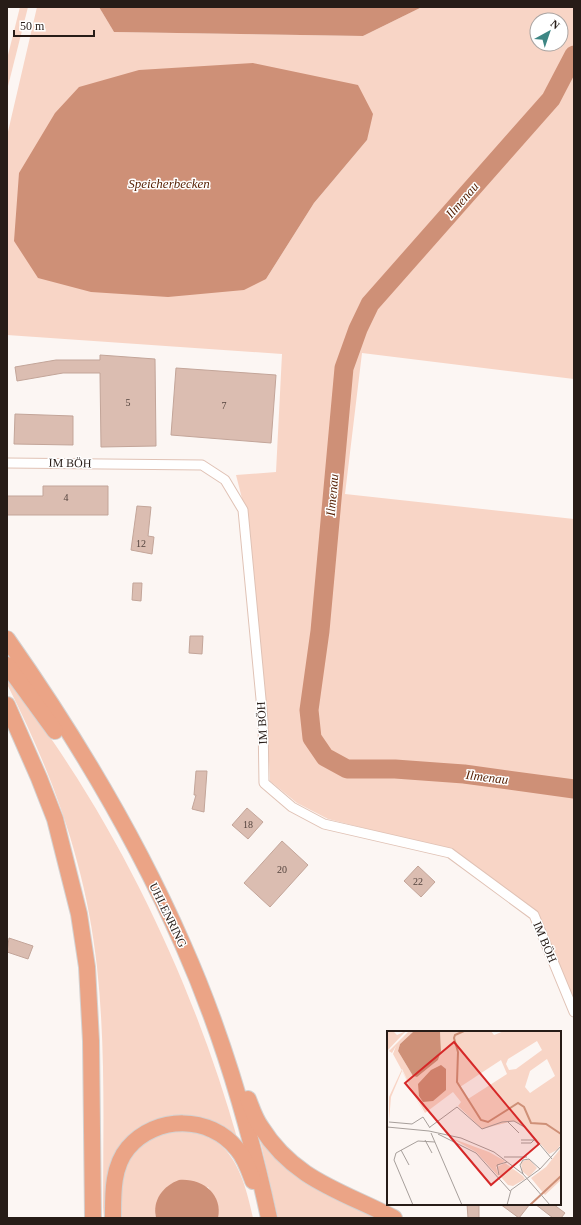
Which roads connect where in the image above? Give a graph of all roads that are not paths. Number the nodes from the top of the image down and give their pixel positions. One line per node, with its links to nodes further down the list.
1 (7, 463): 6 (street, IM BÖH)
2 (7, 638): 5 (highway, UHLENRING)
3 (7, 665): 5 (highway)
4 (7, 705): 8 (highway)
5 (121, 821): 7 (highway, UHLENRING)
6 (574, 1012)
7 (224, 1051): 11 (highway, UHLENRING); 12 (highway)
8 (93, 1218)
9 (112, 1218): 10 (highway)
10 (266, 1218)
11 (270, 1218)
12 (394, 1218)

